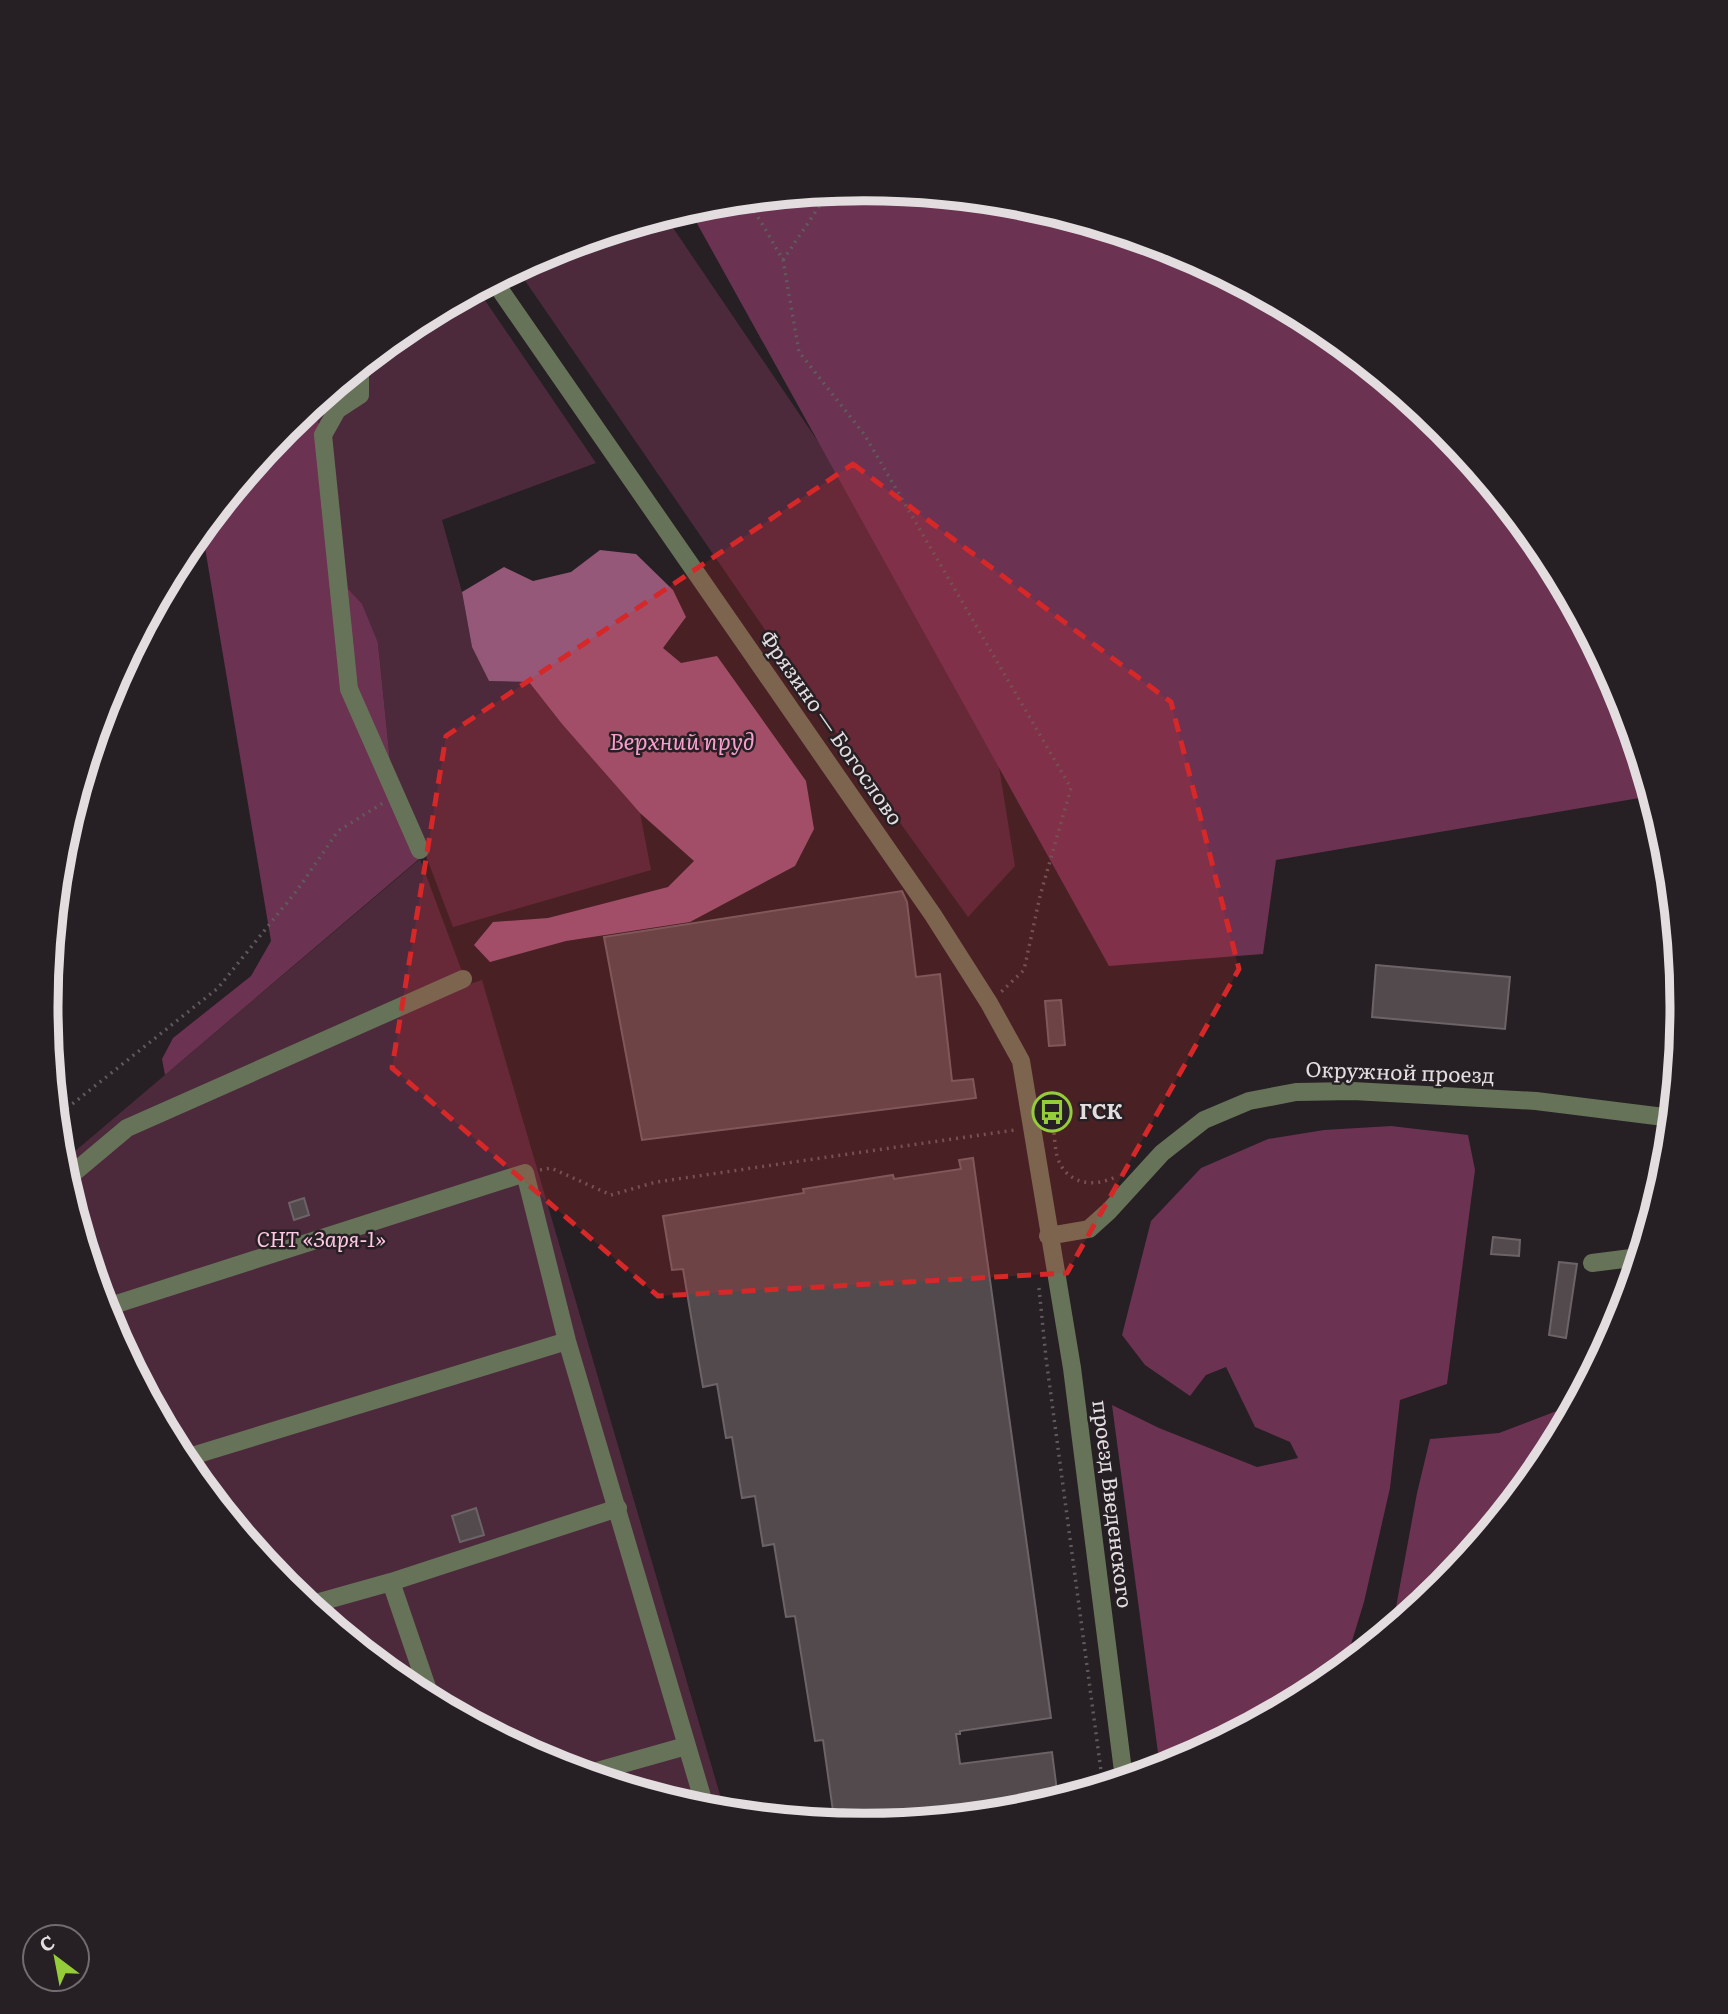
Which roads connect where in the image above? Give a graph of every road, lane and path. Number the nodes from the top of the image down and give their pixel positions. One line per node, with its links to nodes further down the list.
1 (822, 202): 3 (path)
2 (752, 209): 3 (path)
3 (783, 260): 9 (path)
4 (499, 288): 9 (street, Фрязино — Богослово)
5 (360, 378): 6 (street)
6 (397, 795): 7 (street); 10 (path)
7 (420, 850)
8 (463, 979): 13 (street)
9 (989, 1003): 12 (street, Фрязино — Богослово)
10 (65, 1110)
11 (1662, 1117): 15 (street, Окружной проезд)
12 (1031, 1127): 14 (path); 15 (street, Фрязино — Богослово)
13 (75, 1172)
14 (525, 1173): 19 (street); 20 (street)
15 (1048, 1236): 28 (street, проезд Введенского)
16 (1629, 1258): 17 (street)
17 (1592, 1263)
18 (1038, 1282): 29 (path)
19 (115, 1305)
20 (567, 1341): 21 (street); 22 (street)
21 (194, 1455)
22 (618, 1508): 23 (street); 26 (street)
23 (391, 1582): 24 (street); 25 (street)
24 (320, 1602)
25 (425, 1683)
26 (687, 1746): 27 (street); 30 (street)
27 (603, 1769)
28 (1123, 1770)
29 (1102, 1777)
30 (702, 1797)

